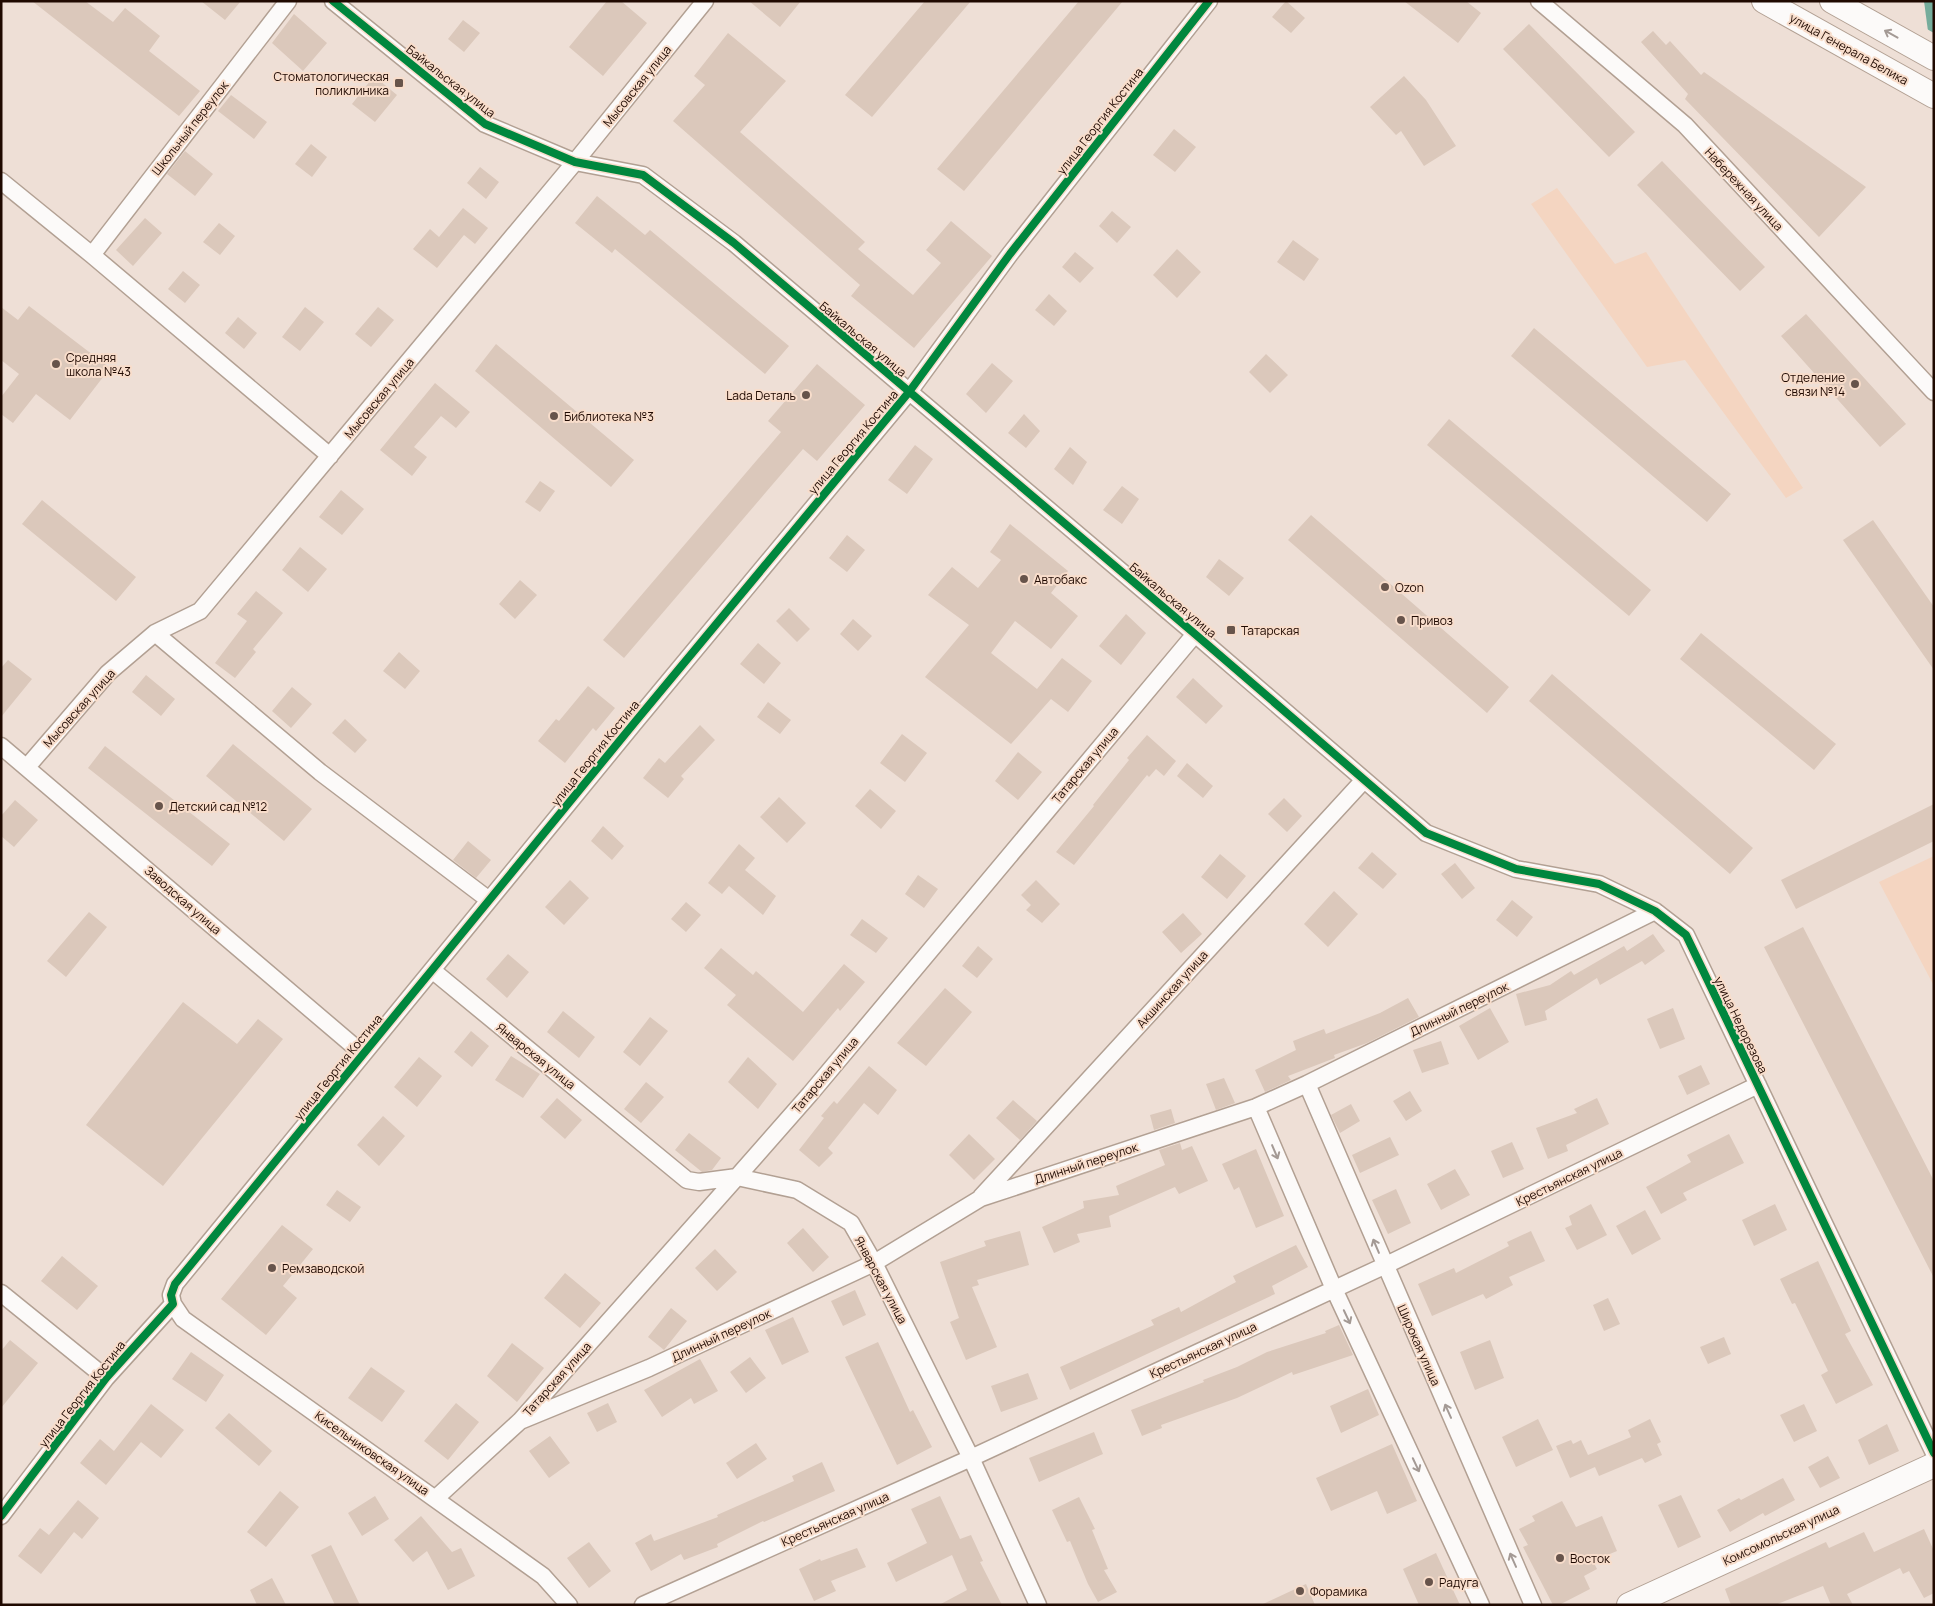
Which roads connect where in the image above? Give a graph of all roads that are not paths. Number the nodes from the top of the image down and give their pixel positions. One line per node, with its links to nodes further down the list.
1 (288, 1): 12 (street, Школьный переулок)
2 (333, 1): 10 (street, Байкальская улица)
3 (705, 1): 10 (street, Мысовская улица)
4 (1209, 1): 13 (street, улица Георгия Костина)
5 (1539, 1): 14 (street, Набережная улица)
6 (1832, 1): 8 (main road, one-way to 6)
7 (1773, 7): 9 (main road, улица Генерала Белика)
8 (1934, 58)
9 (1934, 96)
10 (575, 162): 13 (street, Байкальская улица); 15 (street, Мысовская улица)
11 (1, 181): 12 (street)
12 (92, 255): 15 (street)
13 (909, 392): 17 (street, Байкальская улица); 21 (street, улица Георгия Костина)
14 (1934, 392)
15 (330, 456): 16 (street, Мысовская улица)
16 (155, 633): 19 (street, Мысовская улица); 21 (street)
17 (1195, 634): 20 (street, Байкальская улица); 28 (street, Татарская улица)
18 (1, 746): 19 (street, Заводская улица)
19 (27, 767): 24 (street, Заводская улица)
20 (1363, 780): 22 (street, улица Недорезова); 29 (street, Акшинская улица)
21 (489, 900): 23 (street, улица Георгия Костина)
22 (1655, 911): 25 (street, Длинный переулок); 26 (street, улица Недорезова)
23 (432, 970): 24 (street, улица Георгия Костина); 28 (street, Январская улица)
24 (363, 1054): 34 (street, улица Георгия Костина)
25 (1307, 1084): 27 (street, Длинный переулок); 31 (street, Широкая улица, one-way to 25)
26 (1758, 1086): 31 (street, Крестьянская улица); 37 (street, улица Недорезова)
27 (1256, 1108): 29 (street, Длинный переулок); 32 (street, one-way to 32)
28 (737, 1177): 30 (street, Январская улица); 36 (street, Татарская улица)
29 (981, 1198): 30 (street, Длинный переулок)
30 (874, 1263): 36 (street, Длинный переулок); 38 (street, Январская улица)
31 (1384, 1266): 32 (street, Крестьянская улица); 46 (street, Широкая улица, one-way to 31)
32 (1334, 1289): 38 (street, Крестьянская улица); 45 (street, one-way to 45)
33 (1, 1293): 35 (street)
34 (173, 1304): 35 (street, улица Георгия Костина); 40 (street, Кисельниковская улица)
35 (106, 1378): 41 (street, улица Георгия Костина)
36 (520, 1421): 40 (street, Татарская улица)
37 (1934, 1453)
38 (971, 1458): 43 (street, Крестьянская улица); 44 (street, Январская улица)
39 (1934, 1464): 47 (main road, Комсомольская улица)
40 (436, 1498): 42 (street, Кисельниковская улица)
41 (1, 1516)
42 (570, 1605)
43 (643, 1605)
44 (1038, 1605)
45 (1481, 1605)
46 (1533, 1605)
47 (1629, 1605)

